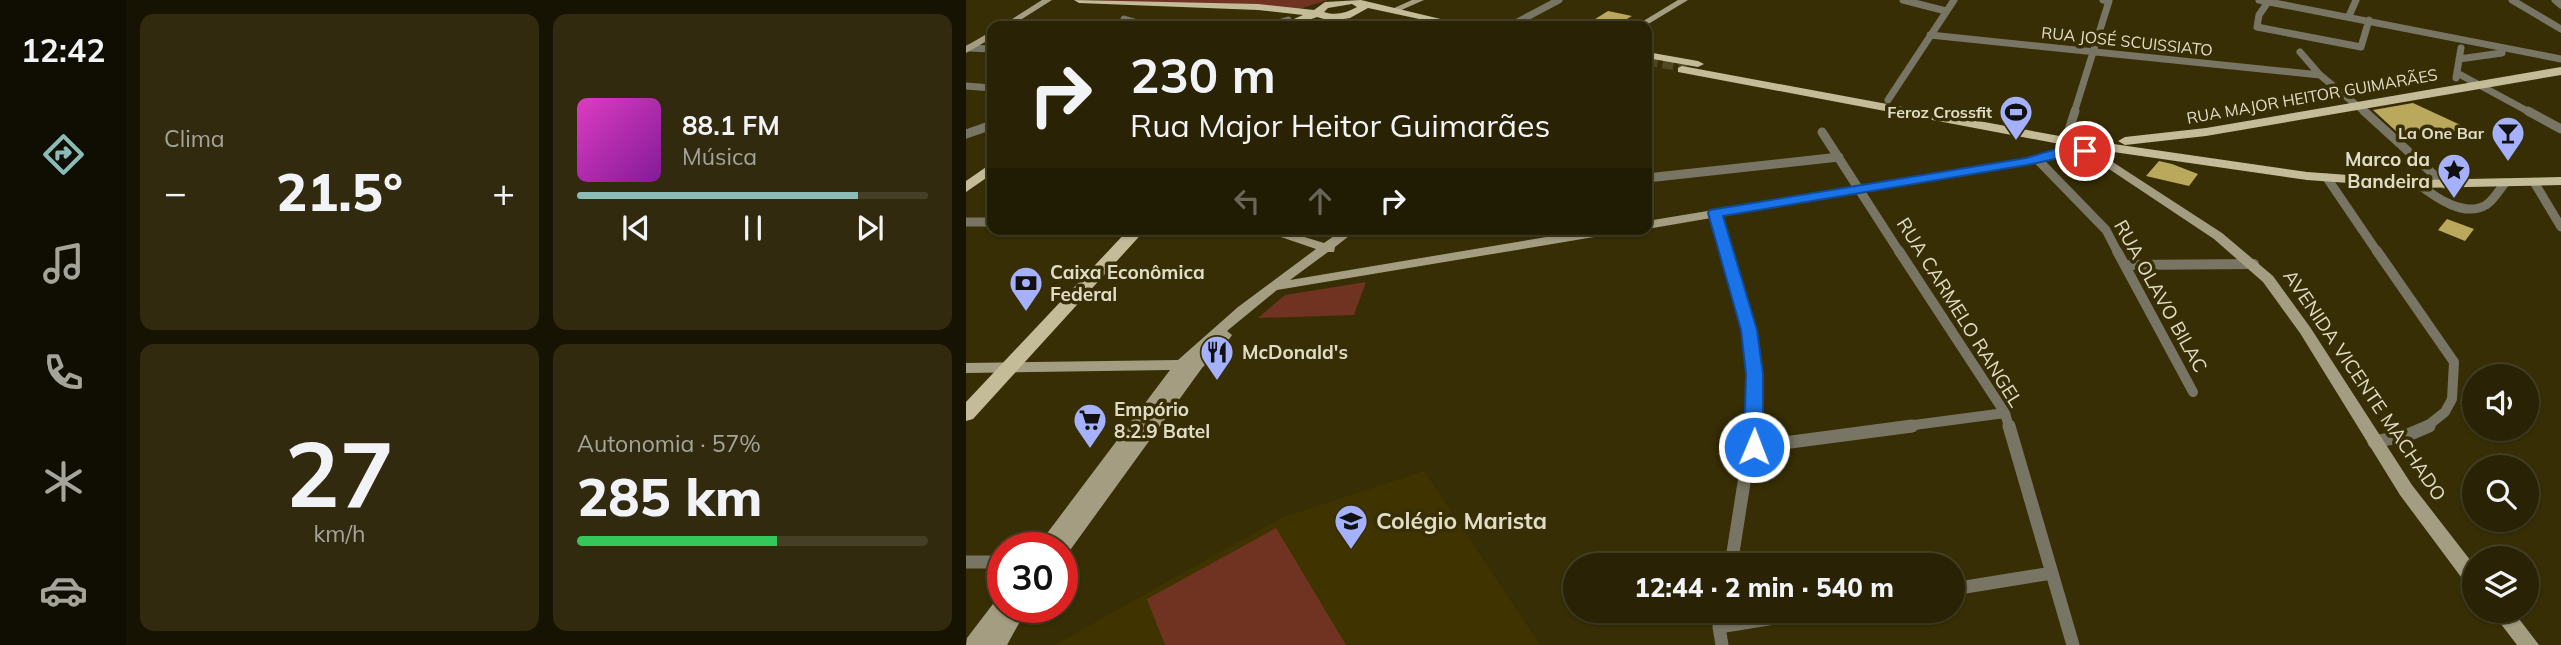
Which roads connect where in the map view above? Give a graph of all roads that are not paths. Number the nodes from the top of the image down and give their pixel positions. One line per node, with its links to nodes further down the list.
1 (1048, 0): 24 (street)
2 (1079, 0): 18 (main road)
3 (1420, 0): 16 (street)
4 (1559, 0): 30 (street)
5 (1687, 0): 31 (street); 32 (street)
6 (1903, 0): 17 (street)
7 (1954, 0): 17 (street)
8 (2103, 0): 39 (street)
9 (2259, 0): 14 (street)
10 (2356, 0): 21 (street)
11 (2512, 0): 33 (street)
12 (2555, 0): 15 (street)
13 (1353, 1): 16 (main road); 18 (main road); 20 (main road)
14 (2268, 2): 21 (street); 23 (street)
15 (2561, 5)
16 (1396, 9): 19 (main road); 29 (main road)
17 (1946, 11): 34 (street)
18 (1309, 14): 20 (main road); 26 (main road)
19 (1370, 14): 20 (main road); 28 (main road)
20 (1350, 15): 27 (main road)
21 (2349, 16): 23 (street)
22 (1124, 19): 25 (street)
23 (2369, 20): 44 (street)
24 (1014, 21)
25 (1131, 21)
26 (1293, 21)
27 (1337, 21)
28 (1419, 21)
29 (1445, 21)
30 (1519, 21)
31 (1648, 21)
32 (1652, 22)
33 (2561, 29)
34 (1930, 35): 39 (street, RUA JOSÉ SCUISSIATO); 54 (street)
35 (987, 37): 37 (street)
36 (2461, 48): 43 (street)
37 (968, 49): 38 (street)
38 (987, 49)
39 (2094, 52): 49 (street, RUA JOSÉ SCUISSIATO); 61 (street)
40 (2300, 52): 49 (street)
41 (2502, 53): 43 (street)
42 (1652, 56): 50 (main road)
43 (2459, 58): 48 (street)
44 (2561, 59)
45 (1652, 67): 50 (main road)
46 (1685, 68): 50 (main road)
47 (2561, 71): 52 (main road, RUA MAJOR HEITOR GUIMARÃES)
48 (2459, 74): 52 (street); 52 (street)
49 (2320, 75): 55 (street)
50 (1757, 81): 54 (main road); 61 (main road)
51 (966, 86): 53 (street)
52 (2474, 86): 55 (main road, RUA MAJOR HEITOR GUIMARÃES); 57 (street)
53 (987, 88)
54 (1888, 100): 61 (main road)
55 (2359, 106): 59 (main road, RUA MAJOR HEITOR GUIMARÃES); 74 (street)
56 (987, 127): 60 (street)
57 (2561, 129)
58 (1822, 132): 64 (street, RUA CARMELO RANGEL)
59 (2206, 132): 61 (main road, RUA MAJOR HEITOR GUIMARÃES); 66 (main road)
60 (966, 134)
61 (2065, 142): 62 (street, RUA MAJOR HEITOR GUIMARÃES); 63 (main road); 65 (street, RUA MAJOR HEITOR GUIMARÃES)
62 (2085, 151): 63 (street, AVENIDA VICENTE MACHADO)
63 (2102, 153): 66 (main road); 88 (street, AVENIDA VICENTE MACHADO)
64 (1839, 156): 68 (street); 76 (street, RUA CARMELO RANGEL)
65 (2037, 159): 76 (street, RUA MAJOR HEITOR GUIMARÃES); 89 (street, RUA OLAVO BILAC)
66 (2235, 166): 69 (main road)
67 (987, 171): 75 (main road)
68 (1652, 177)
69 (2327, 178): 73 (main road); 98 (street)
70 (2561, 181): 71 (main road)
71 (2534, 182): 72 (main road); 81 (street)
72 (2505, 183): 73 (street); 74 (main road)
73 (2418, 184): 74 (main road)
74 (2444, 184)
75 (966, 188)
76 (1860, 189): 77 (street, RUA MAJOR HEITOR GUIMARÃES); 96 (street, RUA CARMELO RANGEL)
77 (1715, 213): 80 (street, RUA MAJOR HEITOR GUIMARÃES); 99 (street)
78 (966, 222): 79 (street)
79 (987, 222)
80 (1652, 224)
81 (2561, 227)
82 (1132, 235): 93 (main road)
83 (1283, 235): 87 (street)
84 (1346, 235): 87 (street)
85 (1355, 235): 87 (street)
86 (1582, 235): 90 (street)
87 (1331, 250): 90 (street); 91 (street)
88 (2254, 264): 89 (street); 98 (street, AVENIDA VICENTE MACHADO)
89 (2126, 265): 95 (street, RUA OLAVO BILAC)
90 (1289, 284): 91 (street); 92 (street)
91 (1273, 286): 92 (street)
92 (1190, 365): 93 (street); 100 (street); 101 (street)
93 (1010, 367): 94 (street); 97 (main road)
94 (966, 368)
95 (2193, 391)
96 (2005, 413): 99 (street); 106 (street, RUA CARMELO RANGEL)
97 (966, 414)
98 (2375, 442): 105 (street, AVENIDA VICENTE MACHADO)
99 (1754, 447): 102 (street)
100 (1058, 532)
101 (1073, 532)
102 (1733, 553)
103 (966, 562): 104 (street)
104 (987, 562)
105 (2462, 564)
106 (2052, 573): 107 (street); 117 (street, RUA CARMELO RANGEL)
107 (1965, 587)
108 (990, 623): 114 (street)
109 (1009, 623): 115 (street)
110 (1720, 623): 113 (street)
111 (1744, 623): 113 (street)
112 (2511, 623): 118 (street)
113 (1719, 627): 116 (street)
114 (974, 645)
115 (996, 645)
116 (1722, 645)
117 (2073, 645)
118 (2529, 645)

